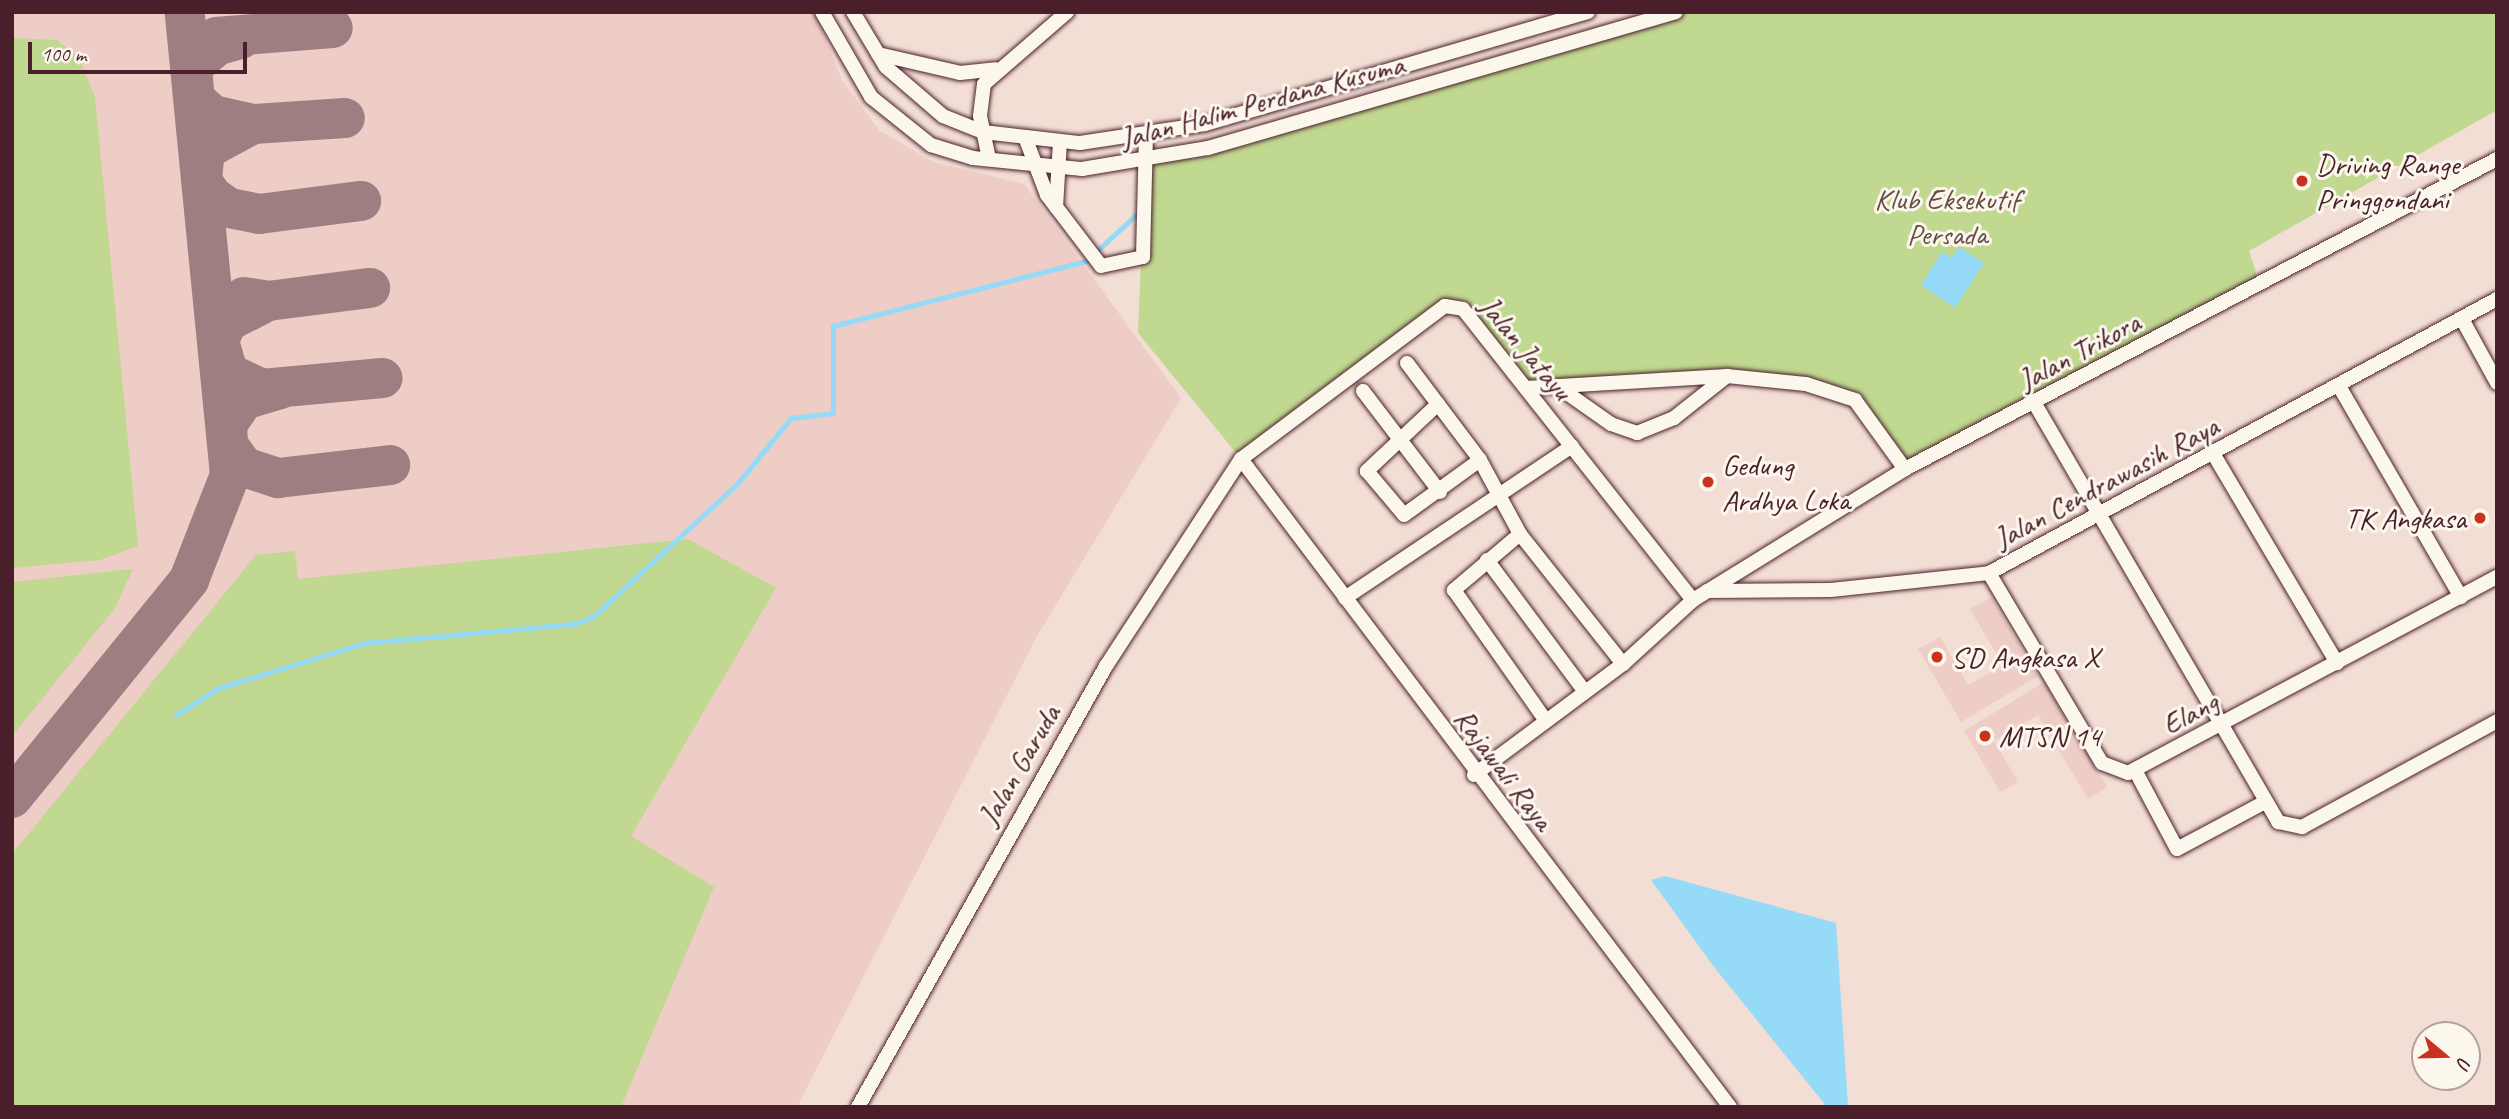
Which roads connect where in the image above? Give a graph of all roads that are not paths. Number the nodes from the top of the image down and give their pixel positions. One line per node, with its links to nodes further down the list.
1 (822, 12): 12 (street, Jalan Halim Perdana Kusuma)
2 (853, 12): 6 (street, Jalan Halim Perdana Kusuma)
3 (1067, 12): 7 (street)
4 (1588, 12): 9 (street, Jalan Halim Perdana Kusuma)
5 (1676, 12): 15 (street, Jalan Halim Perdana Kusuma)
6 (878, 54): 7 (street); 8 (street, Jalan Halim Perdana Kusuma)
7 (996, 69): 8 (street)
8 (983, 132): 10 (street, Jalan Halim Perdana Kusuma); 12 (street)
9 (1146, 136): 11 (street, Jalan Halim Perdana Kusuma); 15 (street)
10 (1025, 137): 11 (street, Jalan Halim Perdana Kusuma); 14 (street)
11 (1060, 141): 16 (street)
12 (989, 159): 14 (street, Jalan Halim Perdana Kusuma)
13 (2497, 159): 28 (street, Jalan Trikora)
14 (1032, 164): 16 (street, Jalan Halim Perdana Kusuma); 17 (street)
15 (1145, 164): 16 (street, Jalan Halim Perdana Kusuma); 17 (street)
16 (1055, 166): 17 (street)
17 (1056, 207)
18 (2497, 299): 19 (street, Jalan Cendrawasih Raya)
19 (2462, 319): 22 (street); 24 (street, Jalan Cendrawasih Raya)
20 (1407, 363): 27 (street)
21 (1727, 376): 23 (street); 23 (street); 34 (street)
22 (2497, 383)
23 (1558, 386): 25 (street)
24 (2339, 386): 31 (street, Jalan Cendrawasih Raya); 43 (street)
25 (1526, 388): 30 (street, Jalan Jatayu); 32 (street, Jalan Jatayu)
26 (1363, 391): 29 (street)
27 (1438, 404): 29 (street); 33 (street)
28 (2035, 404): 34 (street, Jalan Trikora); 37 (street)
29 (1400, 437): 35 (street); 35 (street)
30 (1572, 446): 36 (street); 42 (street, Jalan Jatayu)
31 (2214, 455): 37 (street, Jalan Cendrawasih Raya); 45 (street)
32 (1241, 459): 44 (street, Rajawali Raya); 54 (street, Jalan Garuda)
33 (1480, 460): 35 (street); 36 (street)
34 (1905, 469): 42 (street, Jalan Trikora)
35 (1440, 492)
36 (1502, 494): 38 (street); 44 (street)
37 (2100, 518): 40 (street, Jalan Cendrawasih Raya); 50 (street)
38 (1520, 534): 39 (street); 46 (street)
39 (1487, 560): 47 (street); 48 (street)
40 (1989, 573): 42 (street, Jalan Cendrawasih Raya); 51 (street)
41 (2497, 577): 43 (street, Elang)
42 (1699, 596): 46 (street, Jalan Trikora)
43 (2461, 597): 45 (street, Elang)
44 (1345, 598): 52 (street, Rajawali Raya)
45 (2337, 663): 50 (street, Elang)
46 (1623, 664): 47 (street, Jalan Trikora)
47 (1585, 691): 48 (street, Jalan Trikora)
48 (1546, 721): 52 (street, Jalan Trikora)
49 (2497, 721): 53 (street)
50 (2218, 728): 51 (street, Elang); 53 (street)
51 (2136, 772): 53 (street)
52 (1474, 775): 55 (street, Rajawali Raya)
53 (2263, 803)
54 (858, 1107)
55 (1730, 1107)

